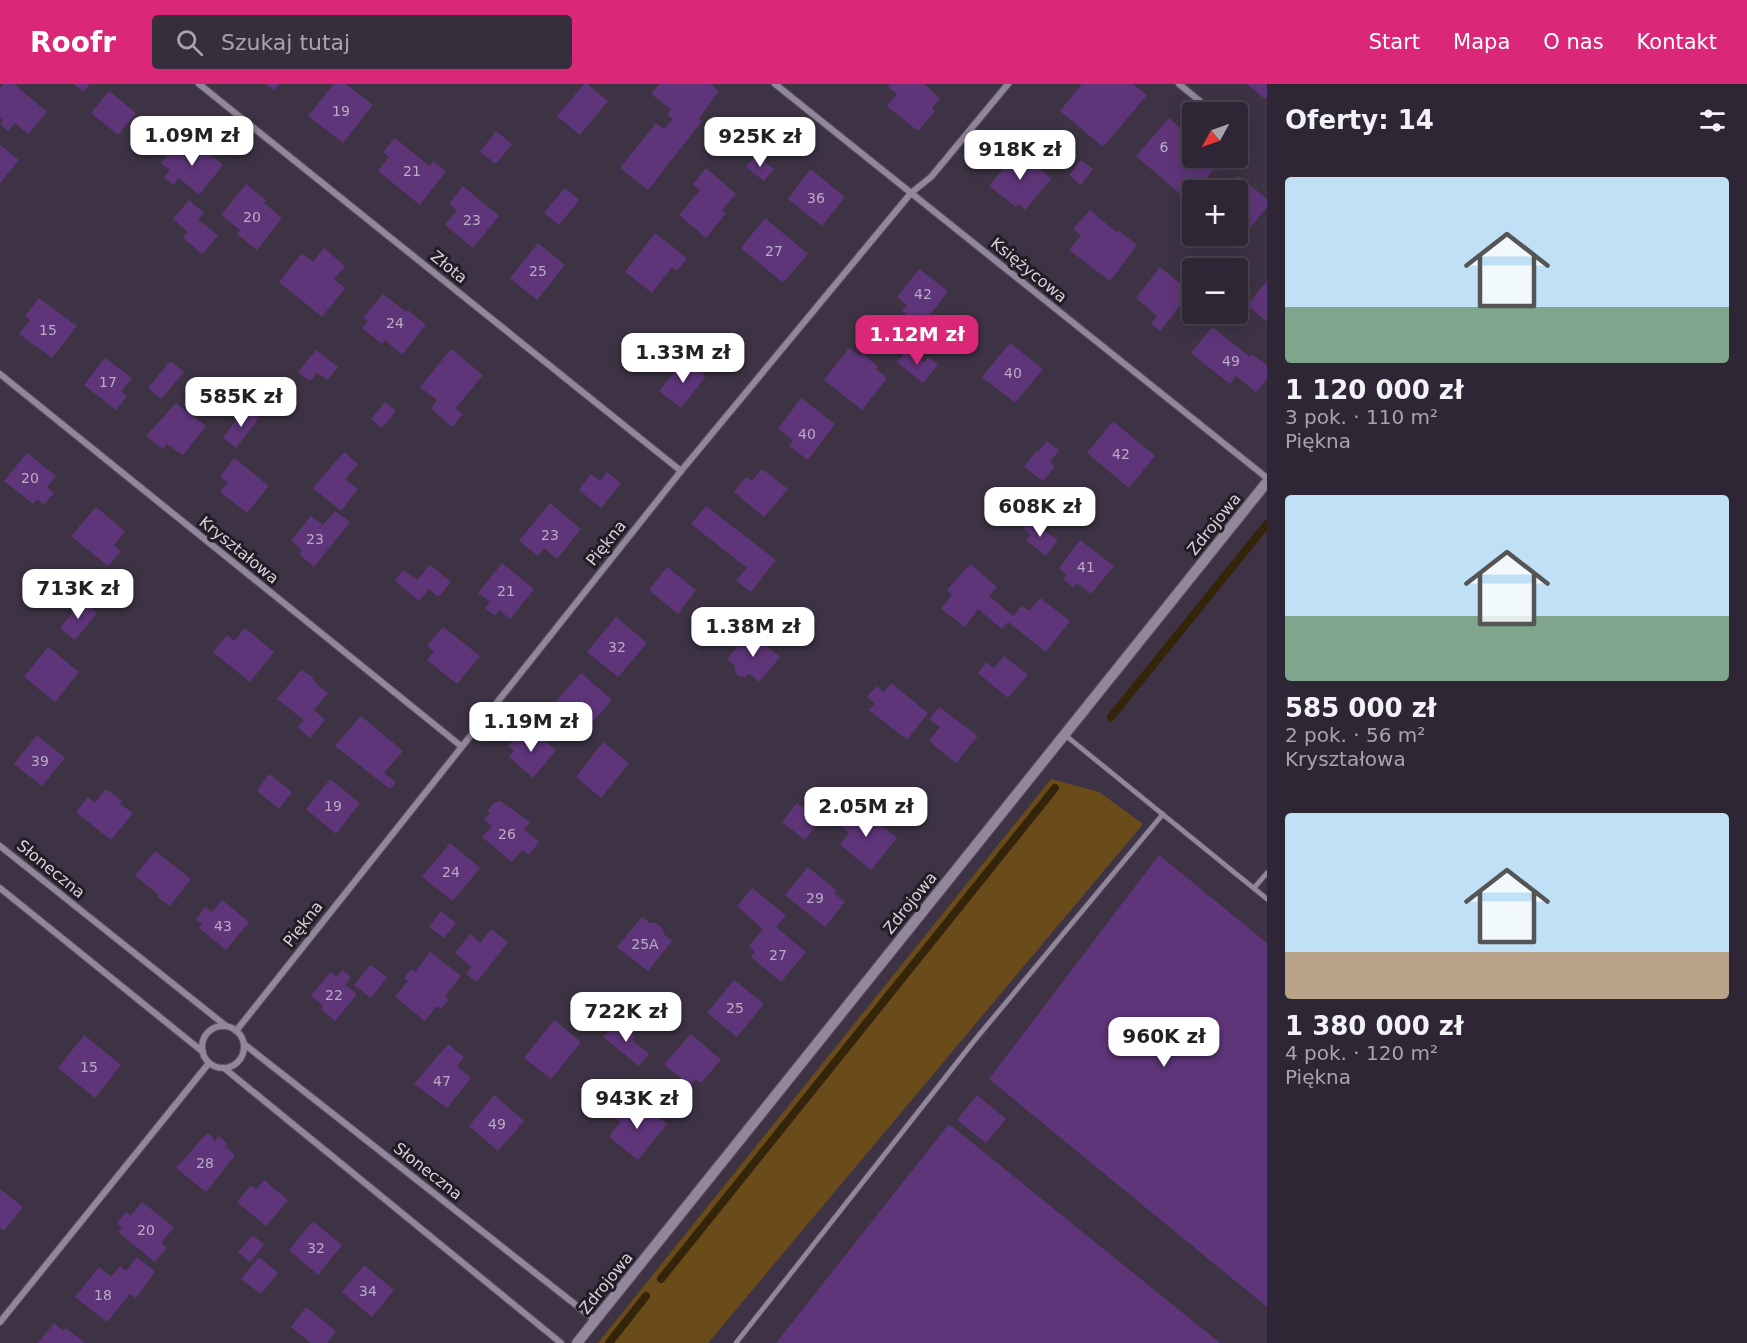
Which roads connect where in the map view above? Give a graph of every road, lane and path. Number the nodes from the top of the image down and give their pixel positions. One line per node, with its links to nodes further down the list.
1 (200, 84): 8 (street, Złota)
2 (775, 84): 6 (street, Księżycowa)
3 (1008, 84): 6 (street, Piękna)
4 (1179, 84): 5 (street)
5 (1201, 102)
6 (912, 193): 8 (street, Piękna); 9 (street, Księżycowa)
7 (0, 374): 11 (street, Kryształowa)
8 (681, 471): 11 (street, Piękna)
9 (1267, 480): 10 (street, Zdrojowa)
10 (1065, 735): 12 (lane); 24 (street, Zdrojowa)
11 (461, 746): 19 (street, Piękna)
12 (1163, 814): 16 (lane); 28 (lane)
13 (0, 846): 18 (street, Słoneczna)
14 (1267, 873): 16 (lane)
15 (0, 888): 21 (street)
16 (1254, 888): 17 (lane)
17 (1267, 898)
18 (225, 1026): 19 (street); 21 (street)
19 (236, 1030): 20 (street)
20 (244, 1044): 23 (street); 24 (street, Słoneczna)
21 (203, 1052): 22 (street)
22 (209, 1063): 23 (street); 25 (street)
23 (224, 1068): 26 (street)
24 (595, 1320): 27 (street, Zdrojowa)
25 (0, 1322)
26 (561, 1343)
27 (577, 1343)
28 (736, 1343)

